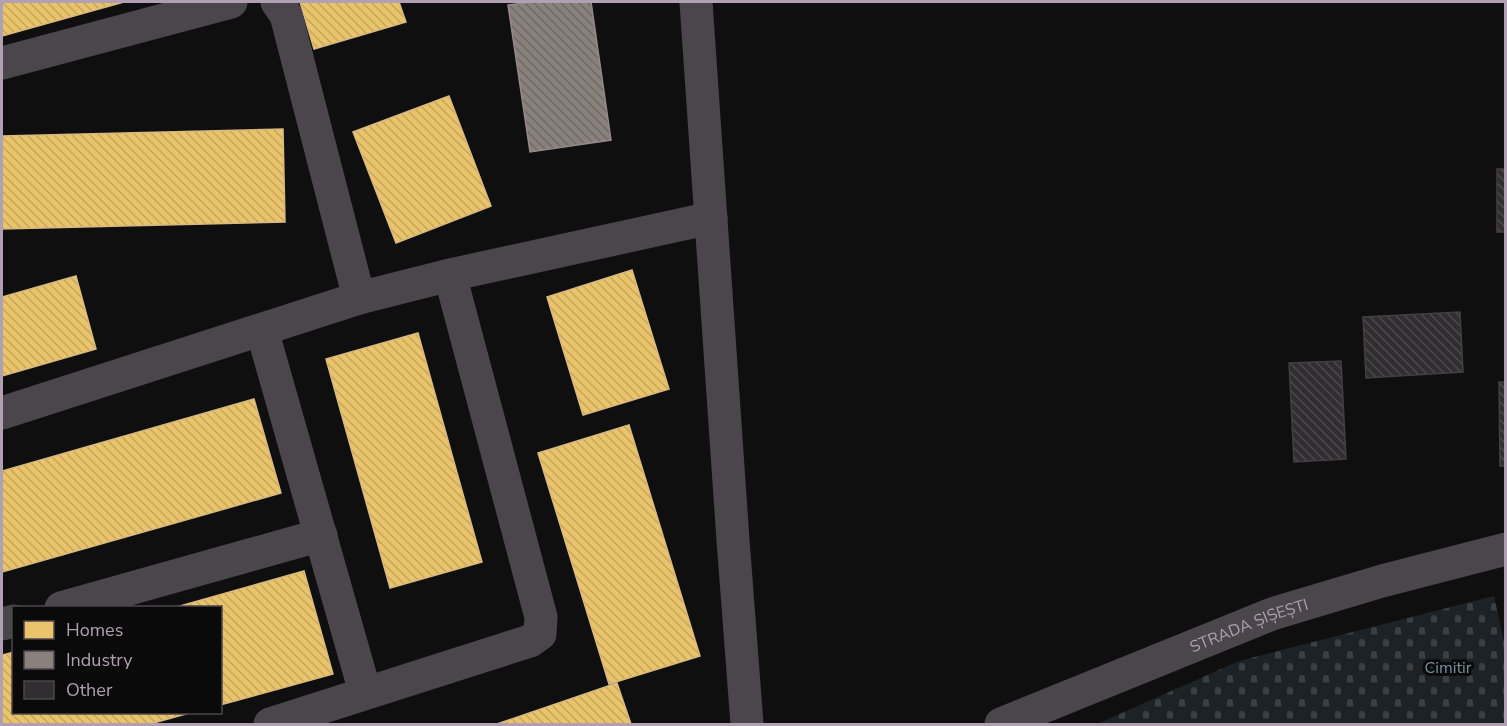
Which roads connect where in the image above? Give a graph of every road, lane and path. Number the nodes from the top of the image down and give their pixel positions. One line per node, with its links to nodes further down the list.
1 (231, 2): 4 (street)
2 (277, 2): 7 (street)
3 (696, 2): 5 (street)
4 (2, 63)
5 (711, 218): 6 (street); 15 (street)
6 (450, 275): 7 (street); 13 (street)
7 (359, 298): 8 (street)
8 (262, 330): 9 (street); 10 (street)
9 (2, 413)
10 (321, 535): 12 (street); 13 (street)
11 (1505, 550): 16 (street, STRADA ȘIȘEȘTI)
12 (68, 606)
13 (365, 692): 14 (street)
14 (270, 724)
15 (747, 724)
16 (1001, 724)

